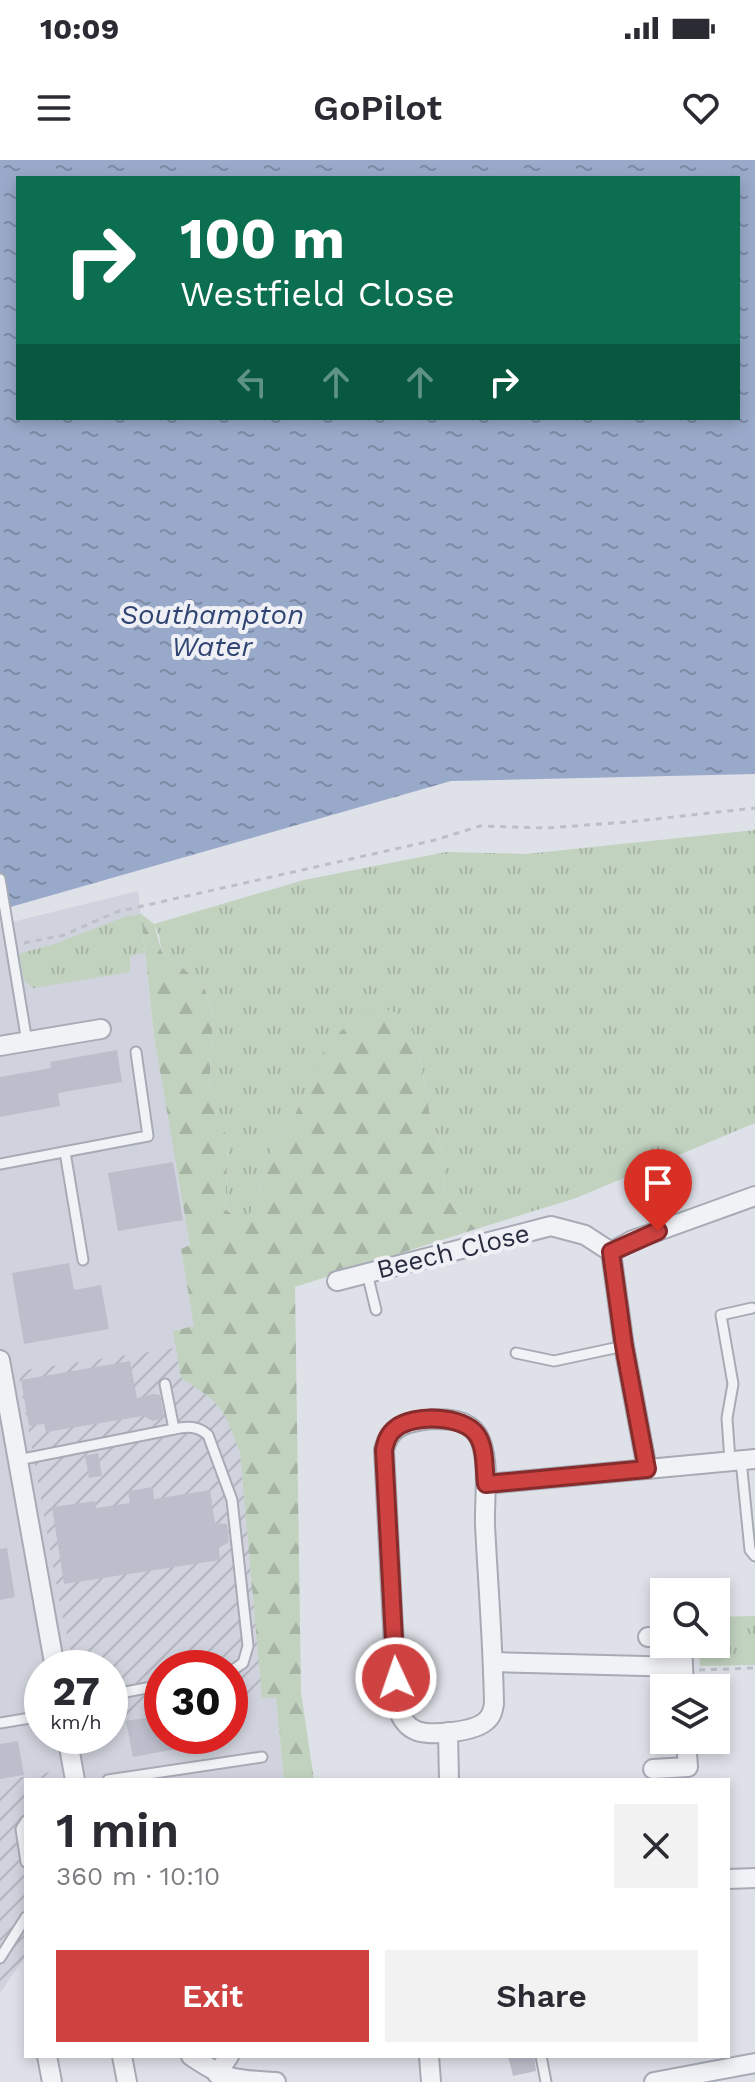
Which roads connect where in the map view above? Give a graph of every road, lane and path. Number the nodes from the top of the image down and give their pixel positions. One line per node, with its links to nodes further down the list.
1 (755, 808): 3 (path)
2 (0, 879): 5 (lane)
3 (13, 945)
4 (101, 1029): 5 (street)
5 (27, 1042): 6 (street)
6 (0, 1046)
7 (136, 1052): 8 (lane)
8 (65, 1152): 9 (lane); 12 (lane)
9 (0, 1164)
10 (755, 1196): 11 (street)
11 (611, 1252): 13 (street, Beech Close); 17 (street)
12 (83, 1260)
13 (367, 1273): 14 (street, Beech Close); 16 (lane)
14 (337, 1281)
15 (752, 1308): 24 (lane)
16 (376, 1310)
17 (624, 1346): 18 (lane); 25 (street)
18 (516, 1353)
19 (0, 1360): 22 (street)
20 (165, 1384): 21 (lane)
21 (174, 1429): 23 (lane); 29 (lane)
22 (7, 1441): 23 (street)
23 (18, 1460): 28 (street)
24 (742, 1460): 25 (street); 27 (lane)
25 (647, 1469): 26 (street)
26 (486, 1484): 30 (street); 36 (street)
27 (755, 1556)
28 (52, 1650)
29 (247, 1650)
30 (493, 1662): 32 (street); 36 (street)
31 (755, 1668): 33 (path)
32 (668, 1674)
33 (693, 1674)
34 (24, 1719): 35 (lane)
35 (0, 1723)
36 (448, 1732): 44 (street)
37 (70, 1754): 42 (street)
38 (687, 1754): 40 (street)
39 (262, 1757): 41 (lane)
40 (653, 1769)
41 (155, 1776): 43 (lane)
42 (75, 1778)
43 (132, 1778)
44 (449, 1778)
45 (24, 1824): 46 (lane)
46 (24, 1849)
47 (755, 1878): 48 (street)
48 (730, 1879)
49 (24, 1920): 50 (lane)
50 (0, 1958)
51 (47, 2058): 59 (street)
52 (122, 2058): 60 (street)
53 (194, 2058): 58 (street)
54 (228, 2058): 58 (street)
55 (429, 2058): 62 (street)
56 (541, 2058): 63 (lane)
57 (755, 2063): 64 (street)
58 (217, 2074): 61 (street)
59 (52, 2082)
60 (127, 2082)
61 (276, 2082)
62 (431, 2082)
63 (546, 2082)
64 (654, 2082)

